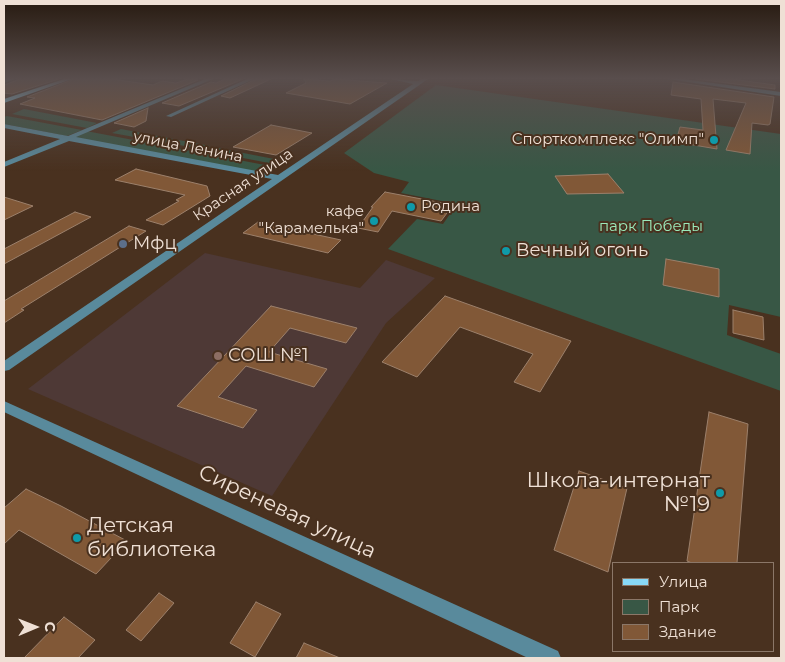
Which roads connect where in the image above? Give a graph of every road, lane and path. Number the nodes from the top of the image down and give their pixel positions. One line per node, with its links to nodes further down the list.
1 (134, 110): 6 (street)
2 (183, 110): 4 (street)
3 (379, 110): 8 (street, Красная улица)
4 (169, 116)
5 (4, 126): 6 (street, улица Ленина)
6 (64, 138): 7 (street); 8 (street, улица Ленина)
7 (4, 165)
8 (279, 178): 9 (street, Красная улица)
9 (4, 367)
10 (4, 406): 11 (street, Сиреневая улица)
11 (551, 658)

